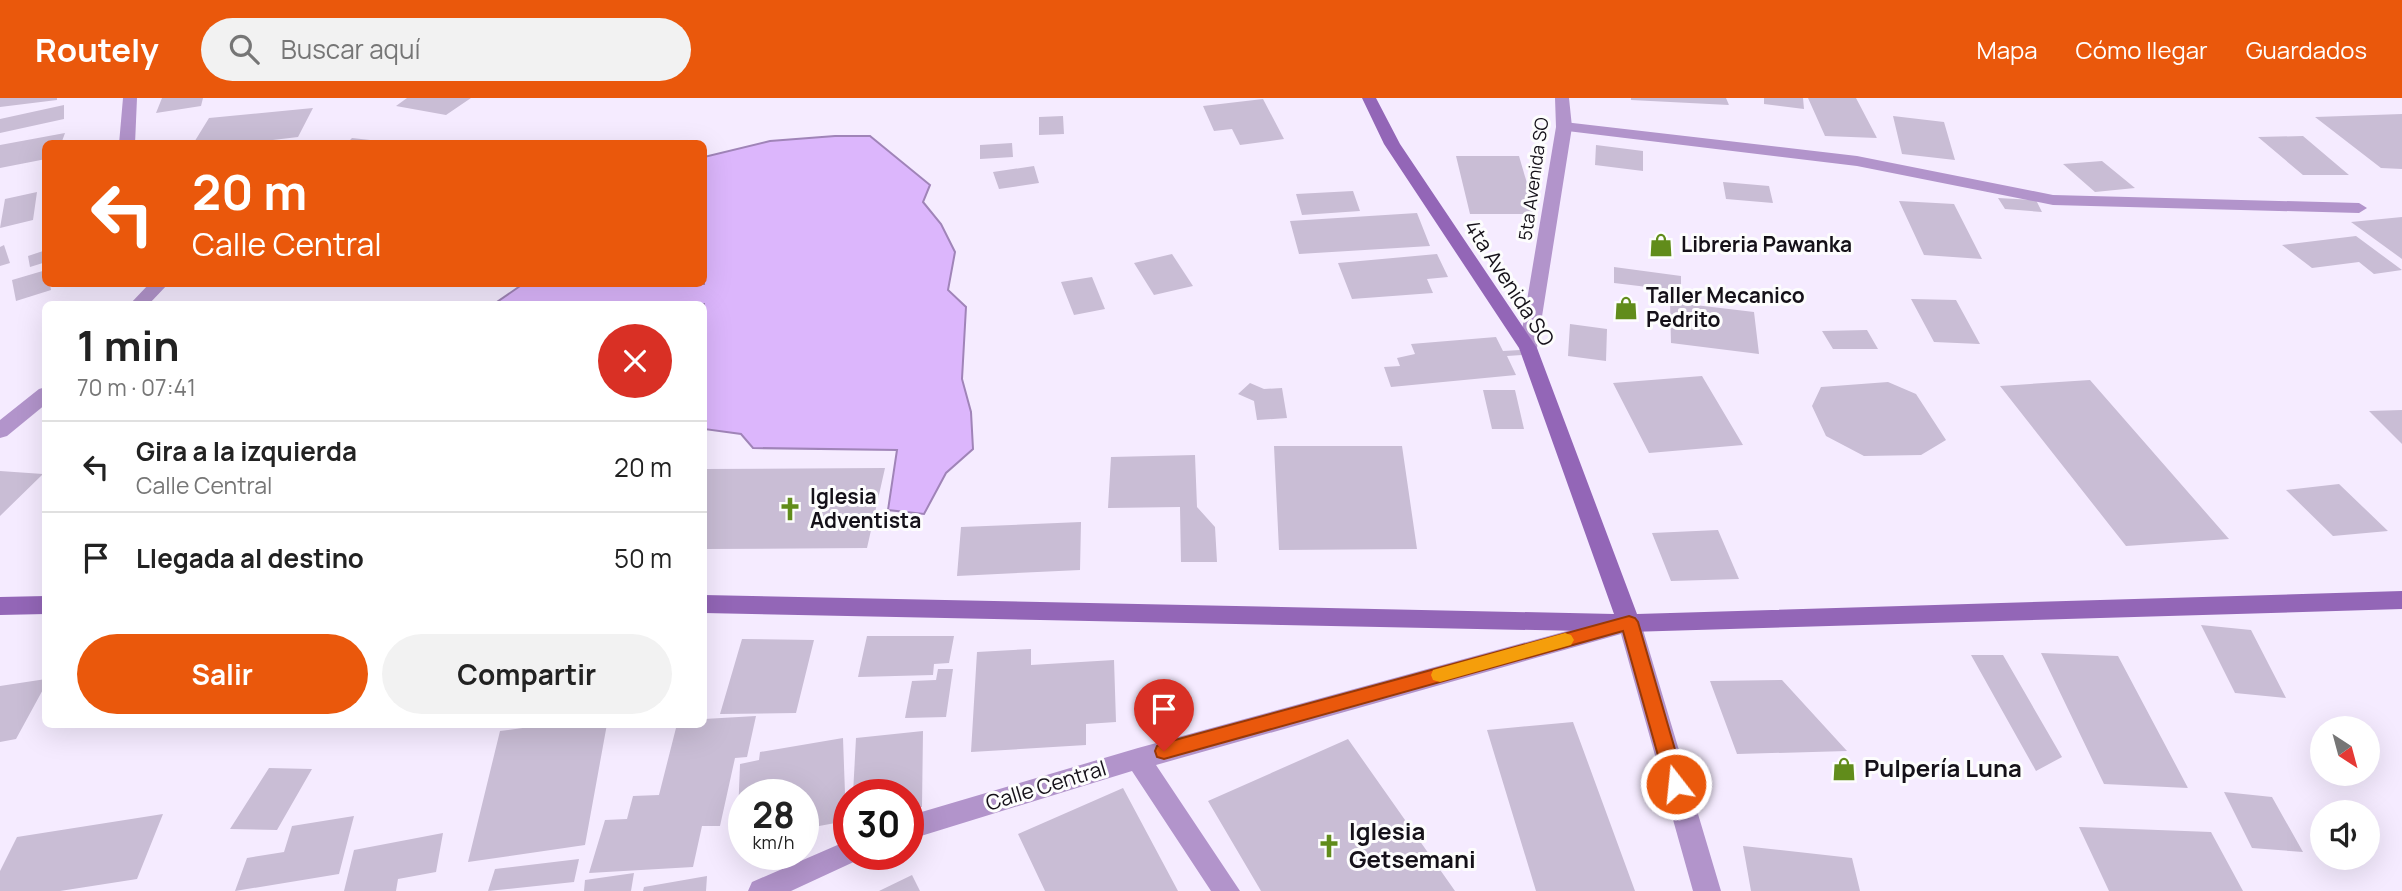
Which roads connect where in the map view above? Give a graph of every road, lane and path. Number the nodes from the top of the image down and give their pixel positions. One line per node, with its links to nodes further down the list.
1 (130, 98): 5 (street)
2 (1369, 98): 9 (main road, 4ta Avenida SO)
3 (1562, 98): 4 (street, 5ta Avenida SO)
4 (1564, 127): 6 (street); 9 (street, 5ta Avenida SO)
5 (127, 140)
6 (2359, 208)
7 (156, 287): 8 (street)
8 (142, 301)
9 (1528, 348): 16 (main road, 4ta Avenida SO)
10 (42, 396): 11 (street)
11 (0, 431)
12 (2402, 600): 16 (main road)
13 (707, 604): 16 (main road)
14 (42, 605): 15 (main road)
15 (0, 606)
16 (1629, 622): 17 (street, Calle Central); 22 (street)
17 (1138, 759): 18 (street, Calle Central); 21 (street)
18 (924, 823)
19 (833, 859): 20 (street)
20 (762, 891)
21 (1226, 891)
22 (1707, 891)

